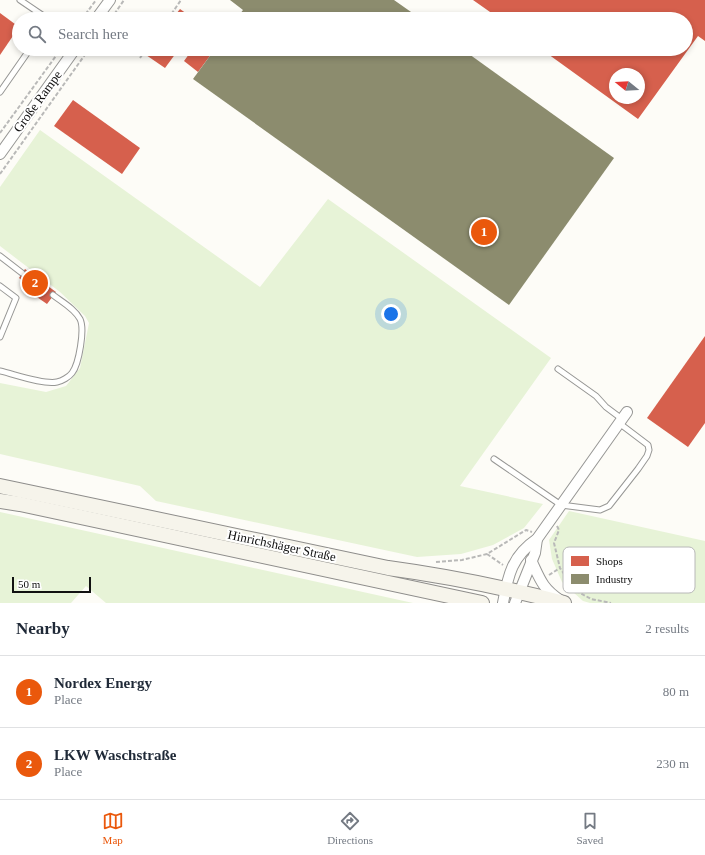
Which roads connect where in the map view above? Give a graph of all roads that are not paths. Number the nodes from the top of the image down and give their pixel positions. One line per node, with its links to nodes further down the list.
1 (20, 0): 3 (lane)
2 (110, 0): 4 (street)
3 (38, 12)
4 (101, 12)
5 (25, 56): 7 (lane)
6 (70, 56): 8 (street, Große Rampe)
7 (0, 92)
8 (0, 154)
9 (0, 256): 10 (lane)
10 (22, 273)
11 (0, 286): 13 (lane)
12 (53, 295): 15 (lane)
13 (0, 337)
14 (558, 369): 16 (lane)
15 (0, 371)
16 (623, 418): 20 (street); 20 (lane)
17 (494, 459): 20 (lane)
18 (0, 486): 23 (main road, Hinrichshäger Straße)
19 (0, 501): 25 (main road, Hinrichshäger Straße)
20 (561, 504): 21 (street)
21 (539, 537): 22 (street); 23 (street)
22 (532, 560): 24 (street); 27 (street)
23 (505, 589): 24 (main road, Hinrichshäger Straße); 26 (street)
24 (517, 598): 27 (main road, Hinrichshäger Straße)
25 (482, 603)
26 (503, 603)
27 (564, 603)

